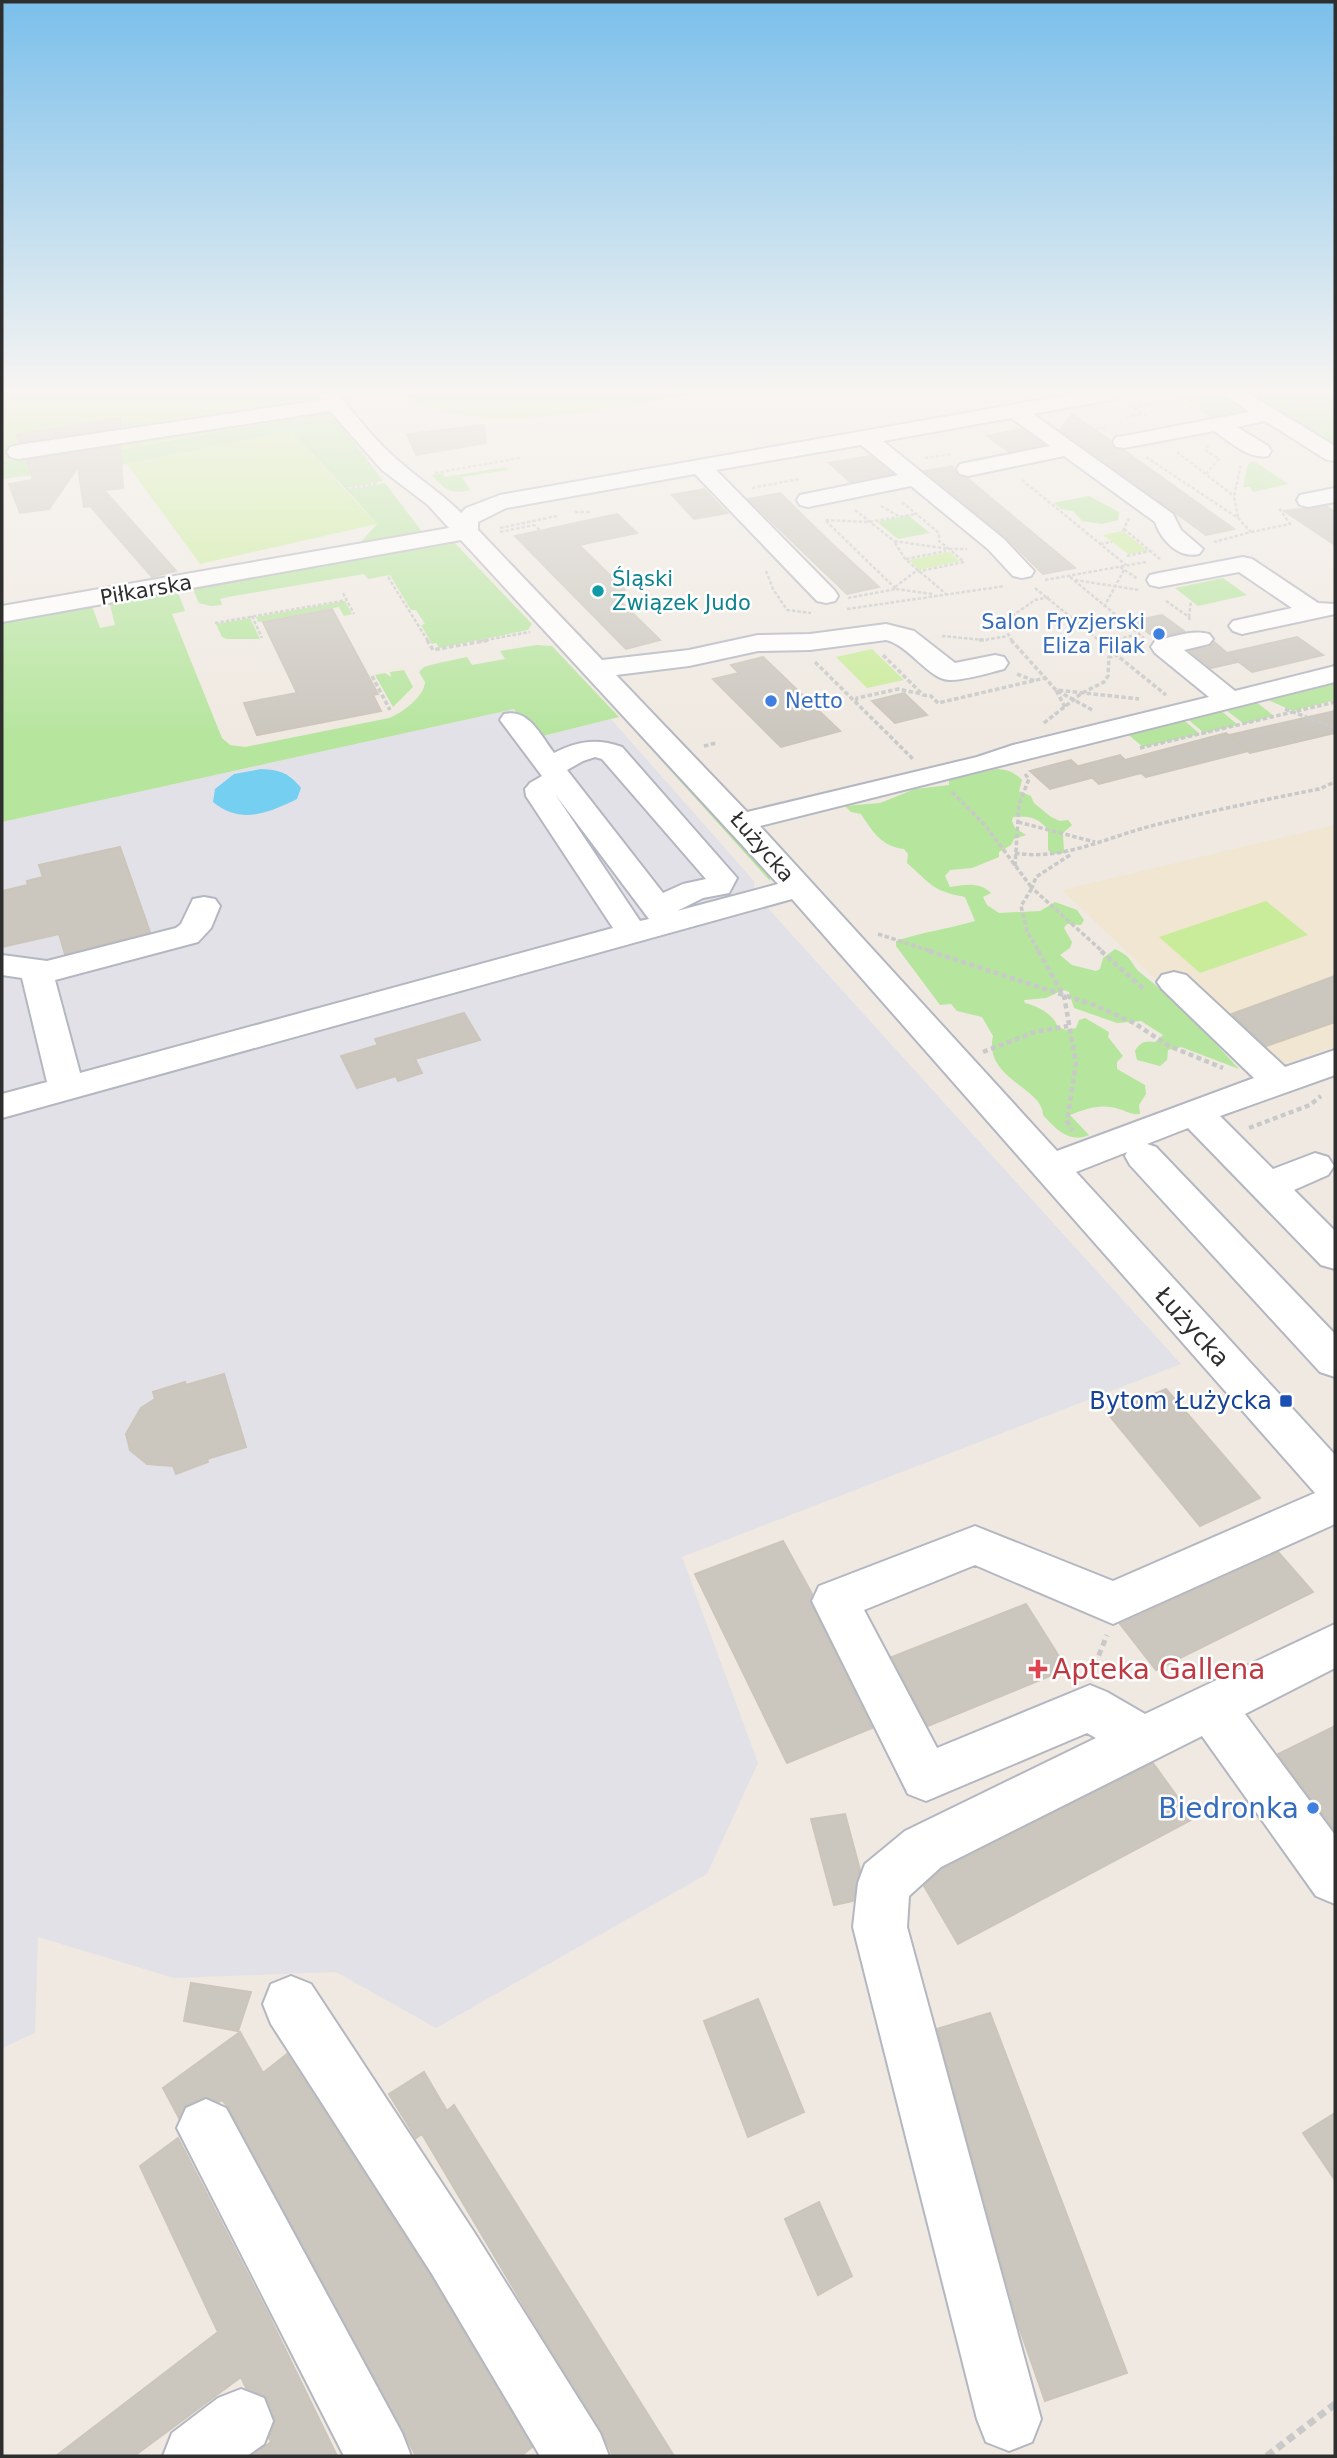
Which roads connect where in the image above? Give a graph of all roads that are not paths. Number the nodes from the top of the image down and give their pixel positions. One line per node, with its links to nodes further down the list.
1 (446, 508): 6 (street)
2 (485, 508): 6 (street)
3 (739, 508): 10 (street)
4 (955, 508): 8 (street)
5 (1150, 508): 7 (street)
6 (477, 532): 12 (street, Piłkarska); 16 (street, Łużycka)
7 (1191, 549)
8 (1019, 578)
9 (1156, 582): 11 (street)
10 (830, 605)
11 (1325, 610): 13 (street)
12 (2, 614)
13 (1242, 626)
14 (1195, 628): 18 (street)
15 (996, 658): 16 (street)
16 (597, 669): 21 (street, Łużycka)
17 (1335, 674): 18 (street)
18 (1230, 701): 21 (street)
19 (514, 720): 20 (street)
20 (555, 774): 24 (street); 24 (street); 25 (street)
21 (740, 822): 22 (street, Łużycka)
22 (798, 888): 24 (street); 36 (street, Łużycka)
23 (204, 906): 27 (street)
24 (664, 916): 25 (street)
25 (632, 933): 31 (street)
26 (2, 965): 27 (street)
27 (38, 974): 31 (street)
28 (1163, 989): 30 (street)
29 (1331, 1077): 30 (street)
30 (1279, 1082): 33 (street)
31 (66, 1088): 32 (street)
32 (2, 1105)
33 (1194, 1112): 36 (street); 37 (street)
34 (1143, 1156): 39 (street)
35 (1315, 1166): 37 (street)
36 (1050, 1168): 40 (street, Łużycka)
37 (1267, 1186): 38 (street)
38 (1335, 1255)
39 (1335, 1361)
40 (1335, 1485)
41 (1335, 1504): 44 (street)
42 (1335, 1645): 43 (street)
43 (1210, 1707): 44 (street); 45 (street)
44 (1143, 1740): 48 (street)
45 (1335, 1878)
46 (291, 2004): 50 (street)
47 (206, 2128): 49 (street)
48 (1009, 2420)
49 (379, 2456)
50 (575, 2456)

